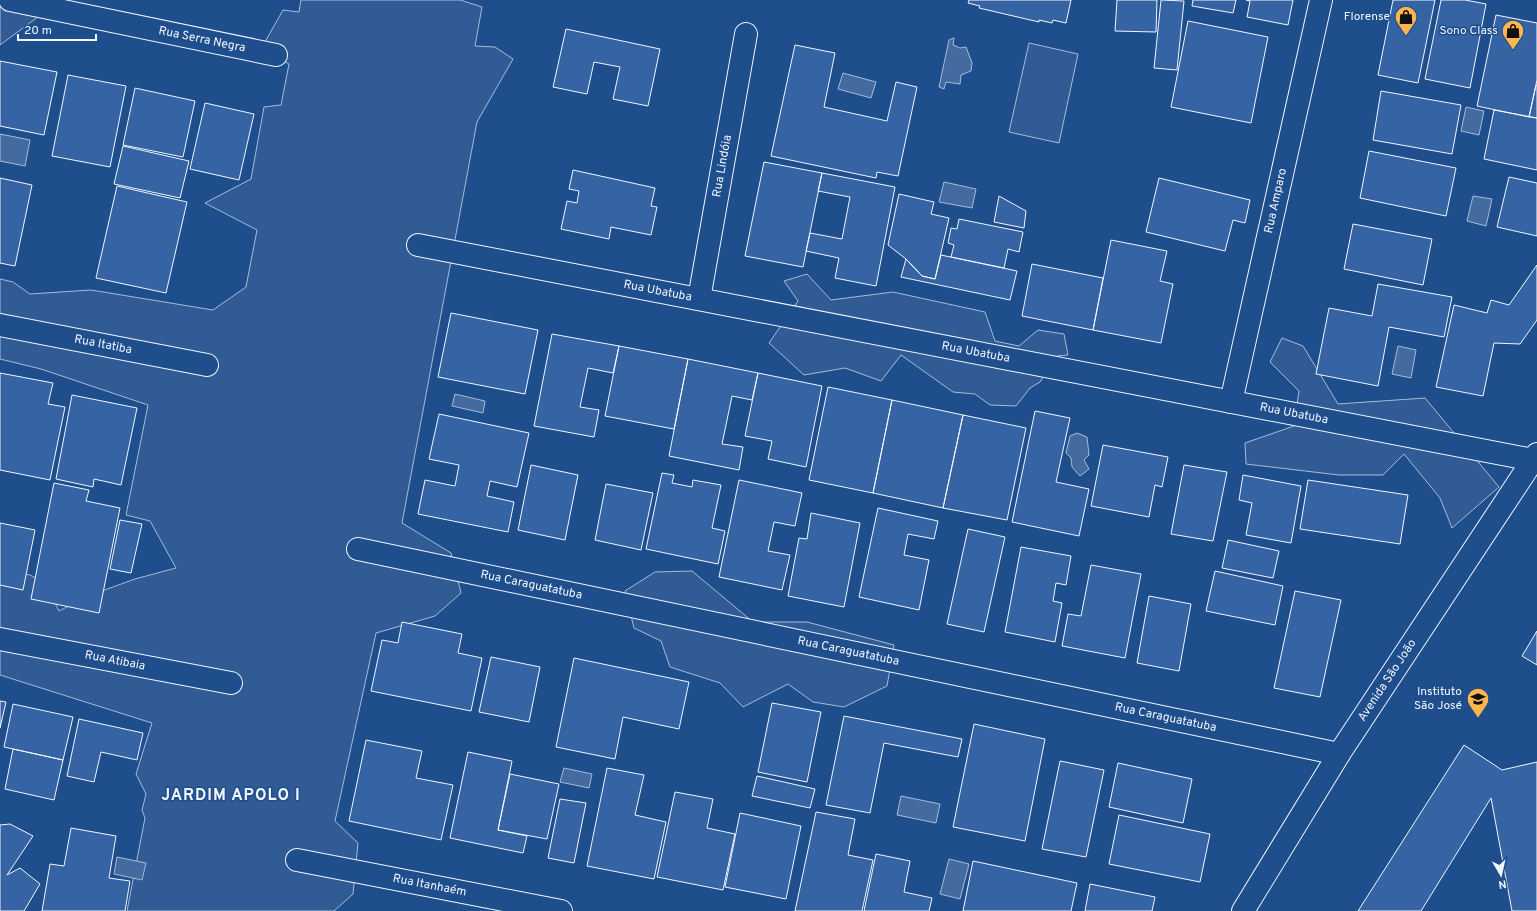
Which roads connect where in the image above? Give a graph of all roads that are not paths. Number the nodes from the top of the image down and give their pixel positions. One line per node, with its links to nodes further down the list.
1 (10, 0): 4 (street, Rua Serra Negra)
2 (1320, 0): 9 (street, Rua Amparo)
3 (746, 34): 6 (street, Rua Lindóia)
4 (276, 55)
5 (418, 245): 6 (street, Rua Ubatuba)
6 (699, 299): 9 (street, Rua Ubatuba)
7 (0, 325): 8 (street, Rua Itatiba)
8 (207, 365)
9 (1231, 402): 10 (street, Rua Ubatuba)
10 (1535, 457): 14 (street, Avenida São João)
11 (358, 549): 14 (street, Rua Caraguatatuba)
12 (0, 639): 13 (street, Rua Atibaia)
13 (231, 683)
14 (1339, 754): 17 (street, Avenida São João)
15 (297, 860): 16 (street, Rua Itanhaém)
16 (561, 911)
17 (1243, 911)

